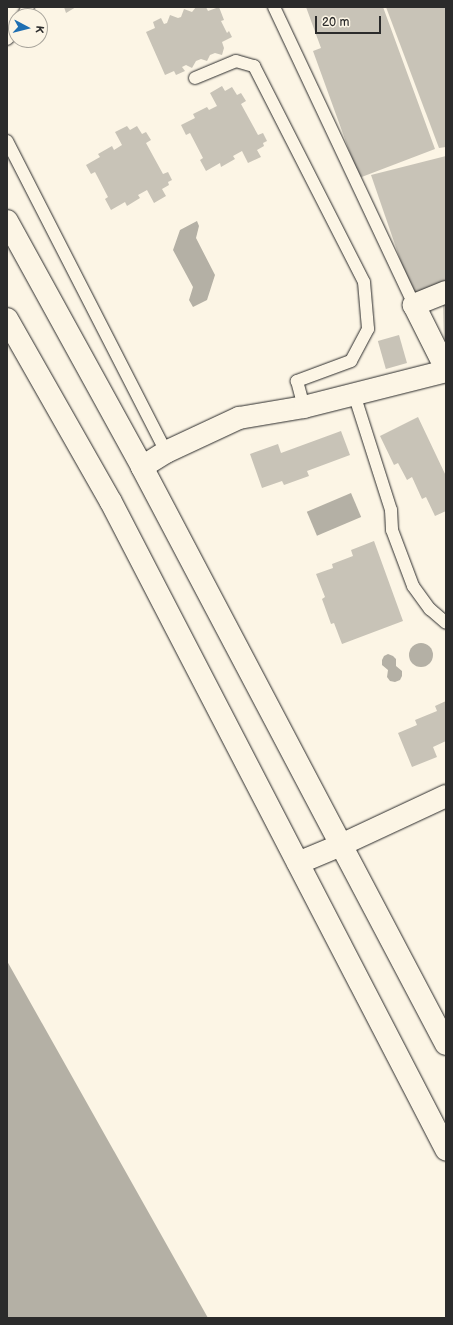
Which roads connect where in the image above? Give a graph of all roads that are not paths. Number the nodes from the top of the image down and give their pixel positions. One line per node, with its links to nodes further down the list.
1 (274, 7): 6 (lane)
2 (194, 78): 10 (lane)
3 (7, 141): 11 (lane)
4 (7, 222): 12 (main road)
5 (446, 292): 6 (main road)
6 (414, 305): 8 (main road)
7 (7, 319): 16 (main road)
8 (446, 370): 9 (main road)
9 (354, 394): 10 (main road); 13 (lane)
10 (304, 407): 11 (main road)
11 (166, 452): 12 (main road)
12 (142, 467): 15 (main road)
13 (446, 623)
14 (446, 796): 15 (main road)
15 (341, 845): 16 (main road); 17 (main road)
16 (298, 863): 18 (main road)
17 (446, 1044)
18 (446, 1149)

